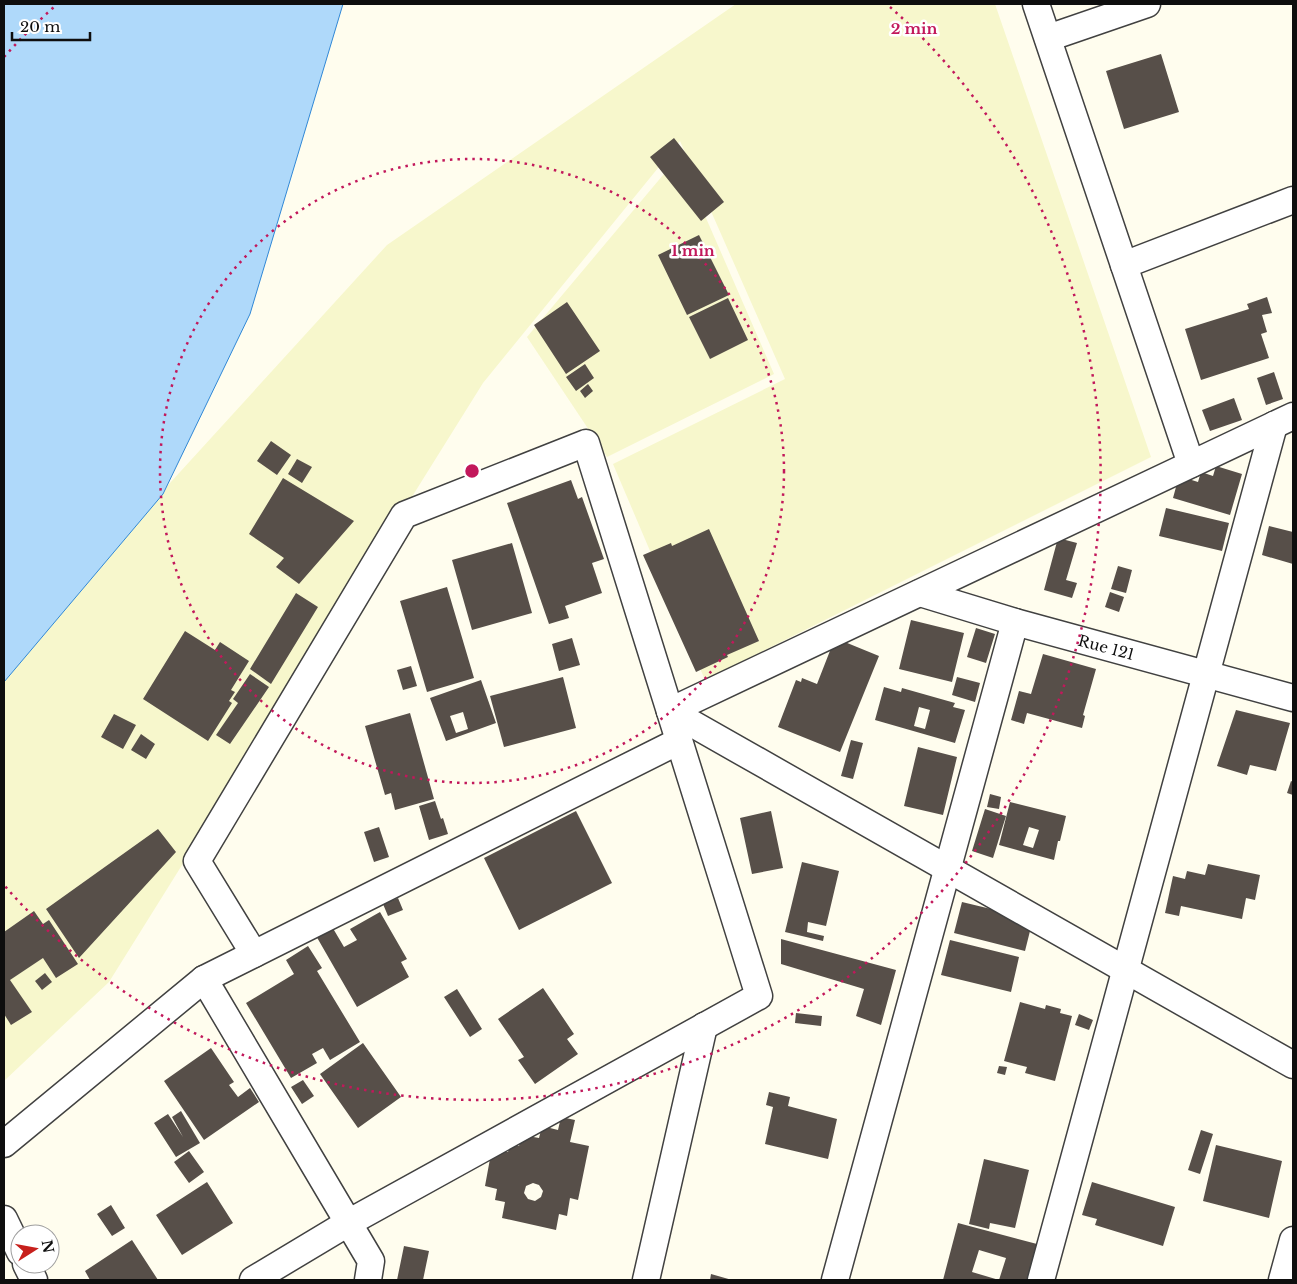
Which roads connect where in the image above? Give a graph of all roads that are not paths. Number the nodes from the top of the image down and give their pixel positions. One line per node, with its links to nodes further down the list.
1 (1036, 4): 3 (street)
2 (1147, 4): 3 (street)
3 (1048, 38): 5 (street)
4 (1293, 200): 5 (street)
5 (1124, 264): 7 (street)
6 (1284, 420): 7 (street); 10 (street)
7 (1192, 464): 8 (street)
8 (920, 593): 9 (street, Rue 121); 12 (street)
9 (1016, 622): 10 (street, Rue 121); 14 (street)
10 (1206, 674): 11 (street, Rue 121); 16 (street)
11 (1293, 698)
12 (670, 712): 13 (street); 14 (street); 15 (street)
13 (679, 741): 15 (street); 18 (street)
14 (948, 869): 16 (street); 28 (street)
15 (254, 954): 17 (street)
16 (1125, 970): 19 (street); 29 (street)
17 (204, 979): 20 (street); 22 (street)
18 (704, 1026): 22 (street); 27 (street)
19 (1293, 1065)
20 (4, 1144)
21 (4, 1219): 23 (street)
22 (348, 1223): 25 (street); 26 (street)
23 (10, 1231)
24 (1293, 1240): 30 (street)
25 (253, 1280)
26 (368, 1280)
27 (646, 1280)
28 (835, 1280)
29 (1040, 1280)
30 (1282, 1280)

